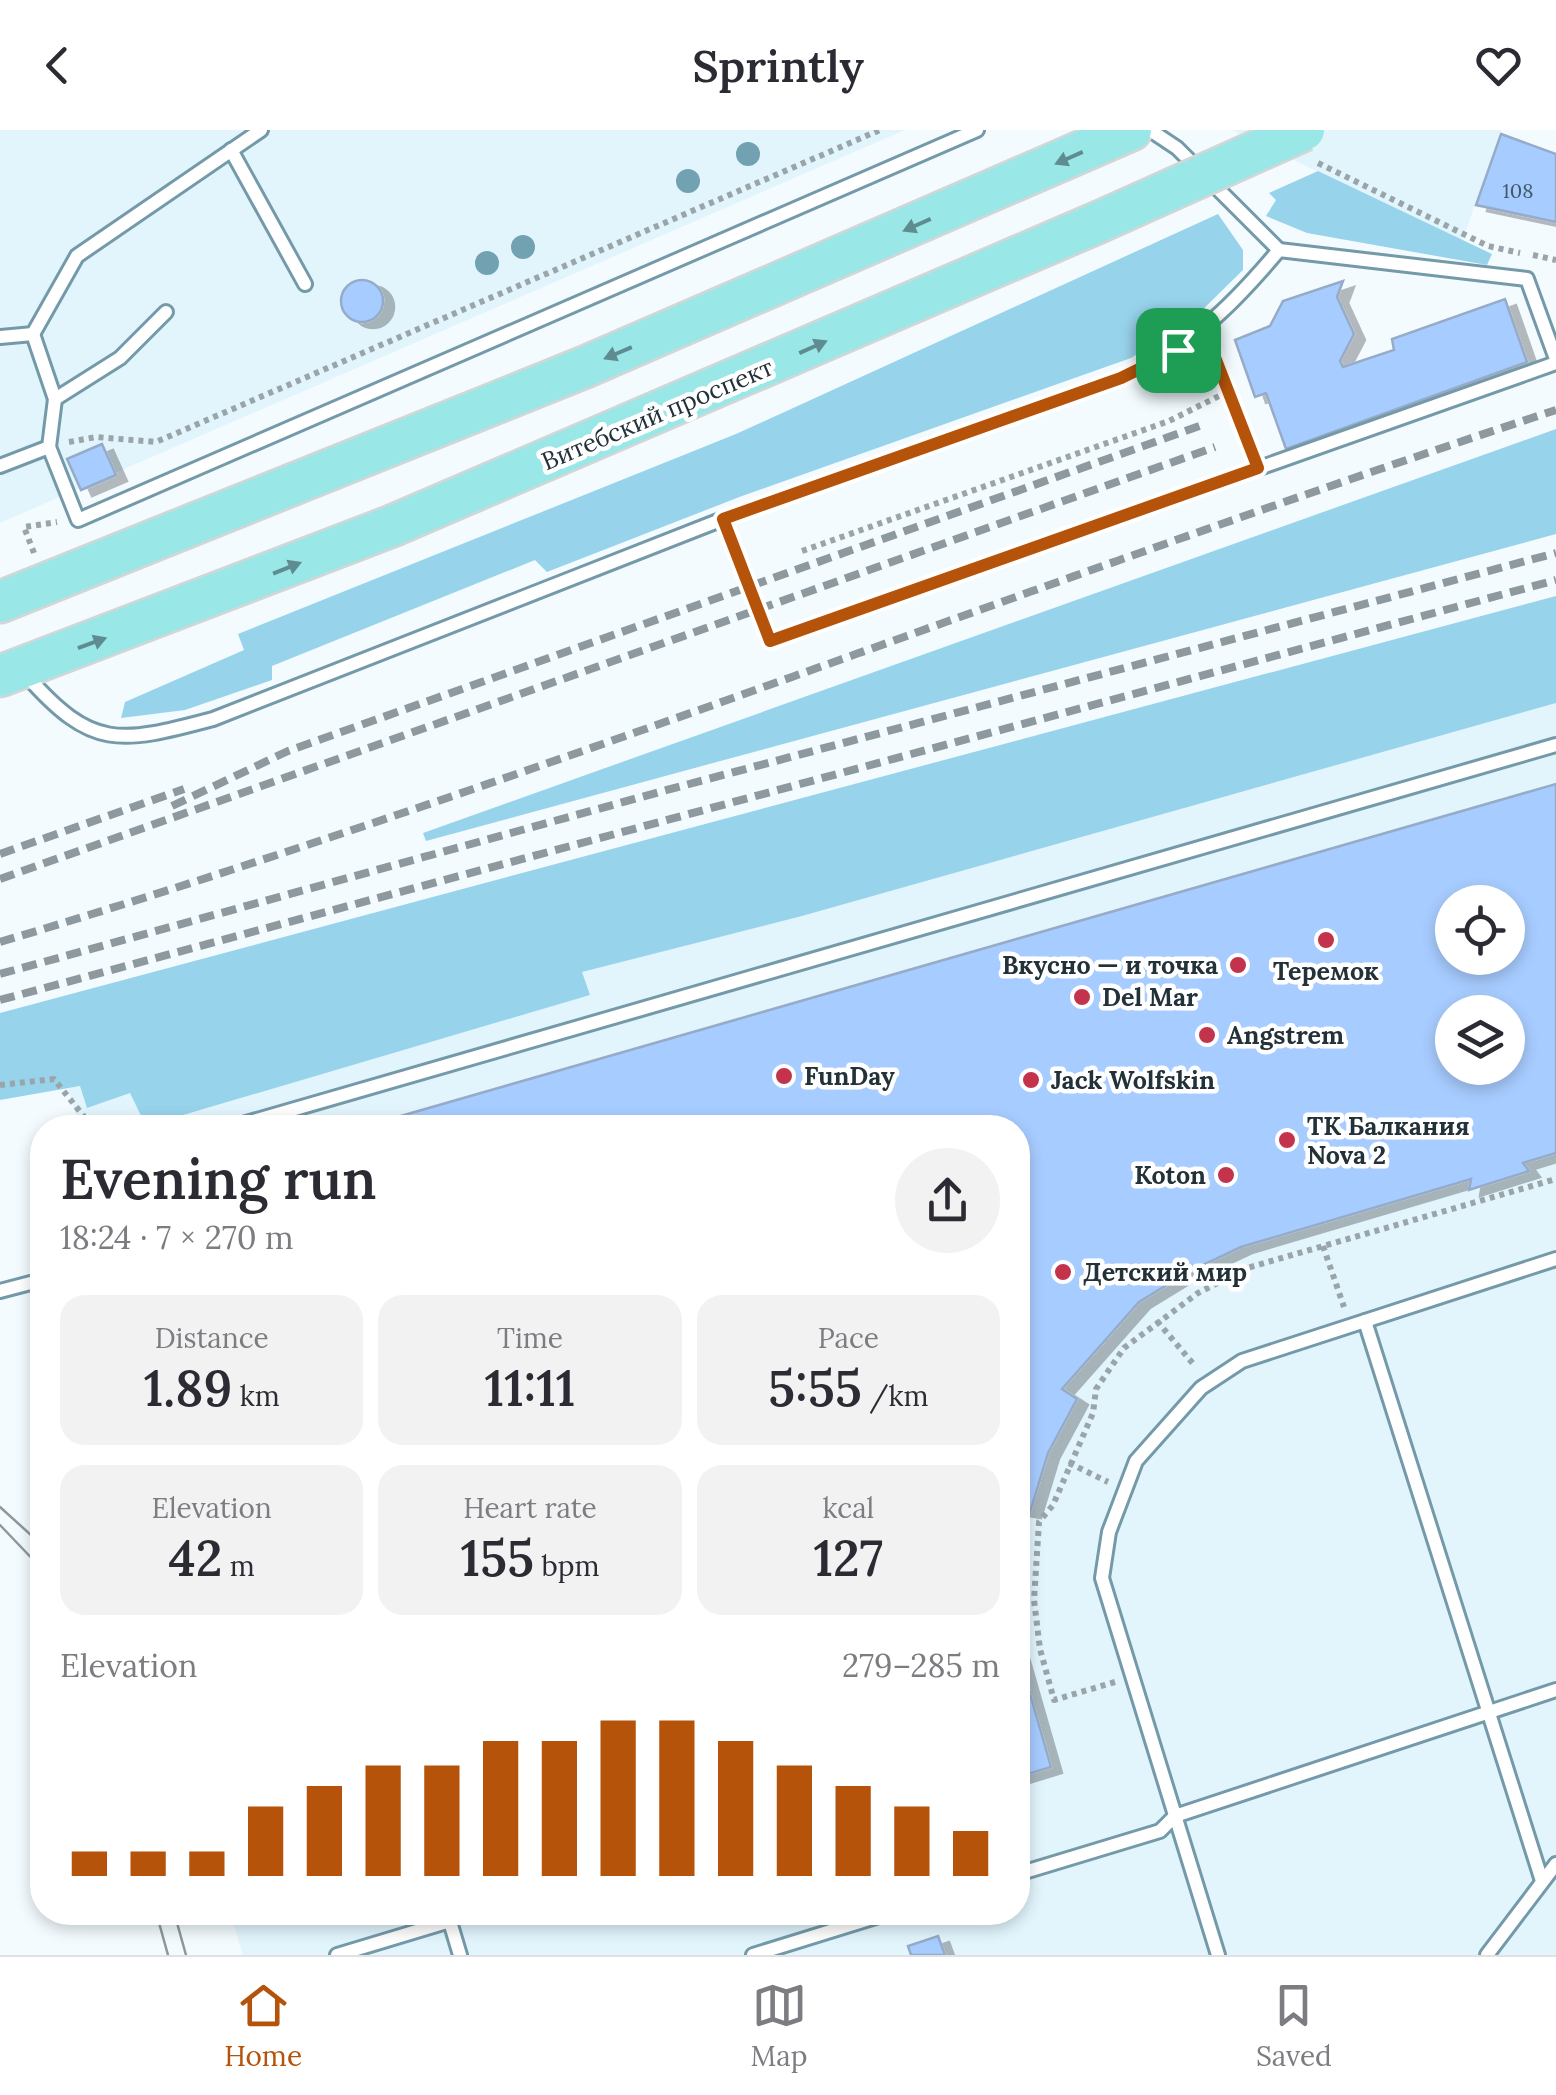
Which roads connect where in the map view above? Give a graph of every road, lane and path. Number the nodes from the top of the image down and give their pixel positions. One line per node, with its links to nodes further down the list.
1 (261, 130): 7 (lane)
2 (880, 130): 18 (path)
3 (978, 130): 22 (lane)
4 (1132, 130): 25 (main road, one-way to 25)
5 (1150, 130): 8 (lane)
6 (1302, 142): 9 (path); 26 (main road, Витебский проспект, one-way to 6, bridge)
7 (231, 150): 10 (lane); 13 (lane)
8 (1279, 250): 12 (lane); 15 (lane)
9 (1556, 260)
10 (305, 284)
11 (166, 312): 17 (lane)
12 (1204, 329): 16 (path); 21 (lane)
13 (33, 334): 14 (lane); 17 (lane)
14 (0, 337)
15 (1556, 361): 20 (lane)
16 (1227, 392): 20 (path); 24 (path)
17 (55, 400): 18 (lane)
18 (48, 446): 19 (lane); 22 (lane)
19 (0, 466)
20 (1258, 468): 21 (lane)
21 (723, 519): 26 (lane)
22 (78, 520): 23 (path)
23 (32, 548)
24 (802, 551)
25 (0, 602)
26 (10, 672)
27 (1556, 745): 30 (lane)
28 (0, 1085): 29 (path)
29 (83, 1115)
30 (274, 1115)
31 (1556, 1179): 36 (path)
32 (1556, 1259): 36 (lane)
33 (30, 1283): 34 (lane)
34 (0, 1291)
35 (1157, 1321): 37 (path)
36 (1358, 1324): 37 (lane); 41 (lane)
37 (1208, 1382): 39 (lane)
38 (1069, 1463): 39 (path)
39 (1122, 1489): 42 (lane)
40 (1556, 1690): 41 (lane)
41 (1488, 1712): 42 (lane); 45 (lane)
42 (1175, 1816): 44 (lane); 52 (lane)
43 (1556, 1864): 45 (lane)
44 (1030, 1870)
45 (1542, 1881): 53 (lane)
46 (425, 1925): 49 (lane)
47 (451, 1925): 50 (lane)
48 (850, 1925): 51 (lane)
49 (337, 1955)
50 (460, 1955)
51 (753, 1955)
52 (1218, 1955)
53 (1486, 1955)

